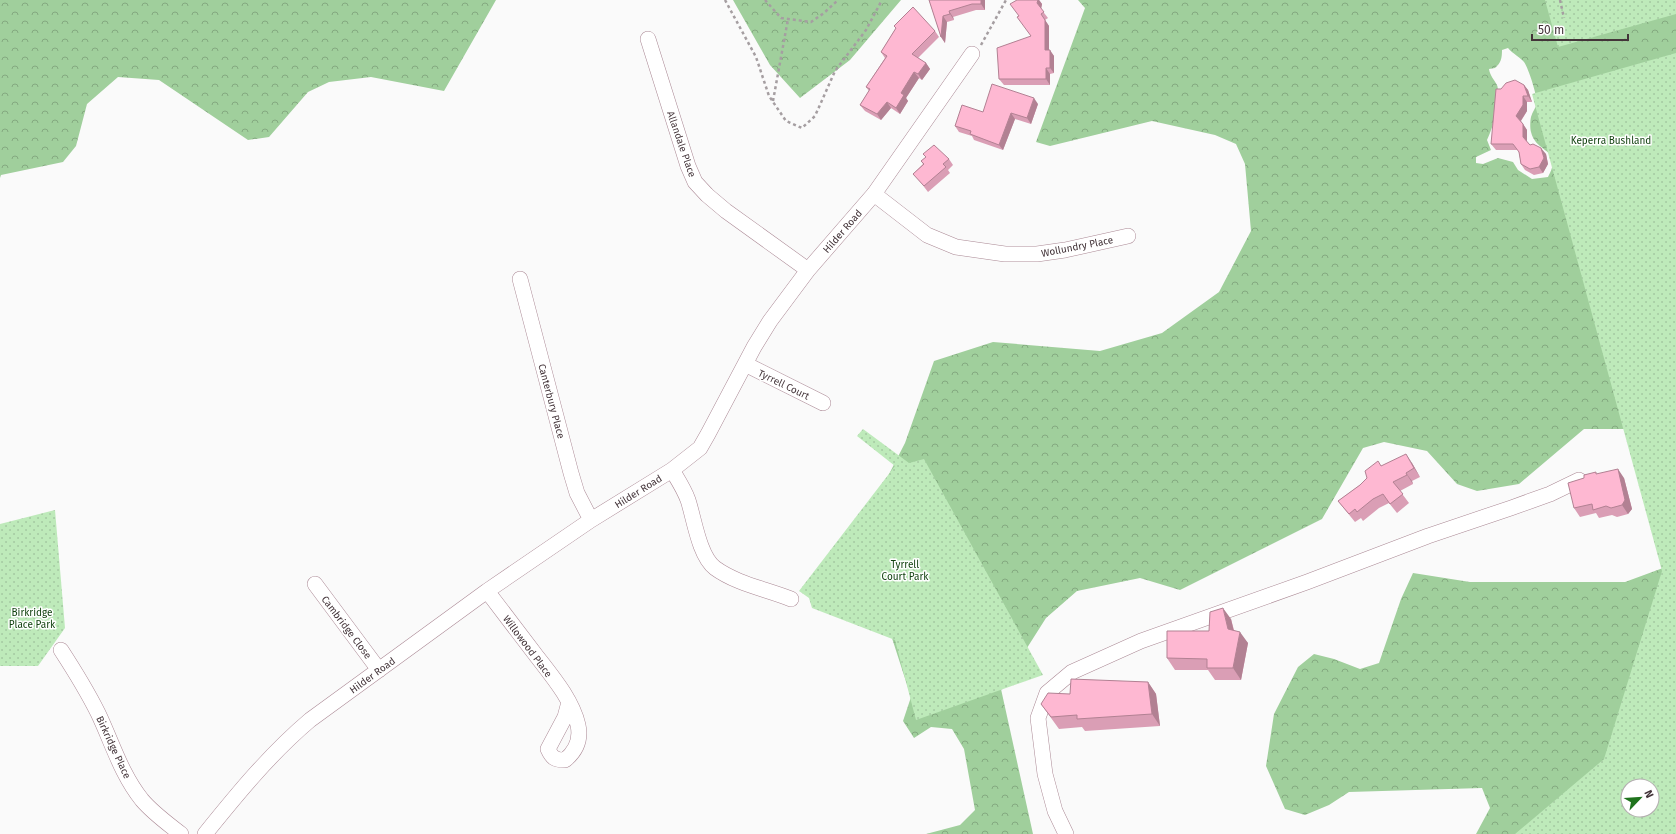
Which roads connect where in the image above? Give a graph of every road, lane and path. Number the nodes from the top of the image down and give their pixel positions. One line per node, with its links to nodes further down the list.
1 (724, 0): 11 (path)
2 (765, 0): 8 (path)
3 (838, 0): 8 (path)
4 (882, 0): 11 (path)
5 (1006, 0): 10 (path)
6 (1560, 0): 7 (path)
7 (1564, 18)
8 (788, 19): 11 (path)
9 (648, 39): 14 (street, Allandale Place)
10 (972, 54): 12 (street, Hilder Road)
11 (773, 102)
12 (874, 194): 13 (street, Wollundry Place); 14 (street, Hilder Road)
13 (1128, 236)
14 (808, 270): 16 (street, Hilder Road)
15 (520, 279): 20 (street, Canterbury Place)
16 (745, 364): 17 (street, Tyrrell Court); 18 (street, Hilder Road)
17 (823, 403)
18 (672, 470): 20 (street, Hilder Road); 23 (street)
19 (1579, 480): 29 (street)
20 (591, 520): 22 (street, Hilder Road)
21 (315, 584): 25 (street, Cambridge Close)
22 (487, 591): 25 (street, Hilder Road); 26 (street, Willowood Place)
23 (791, 599)
24 (61, 650): 27 (street, Birkridge Place)
25 (380, 670): 28 (street, Hilder Road)
26 (569, 702)
27 (181, 834)
28 (205, 834)
29 (1066, 834)

